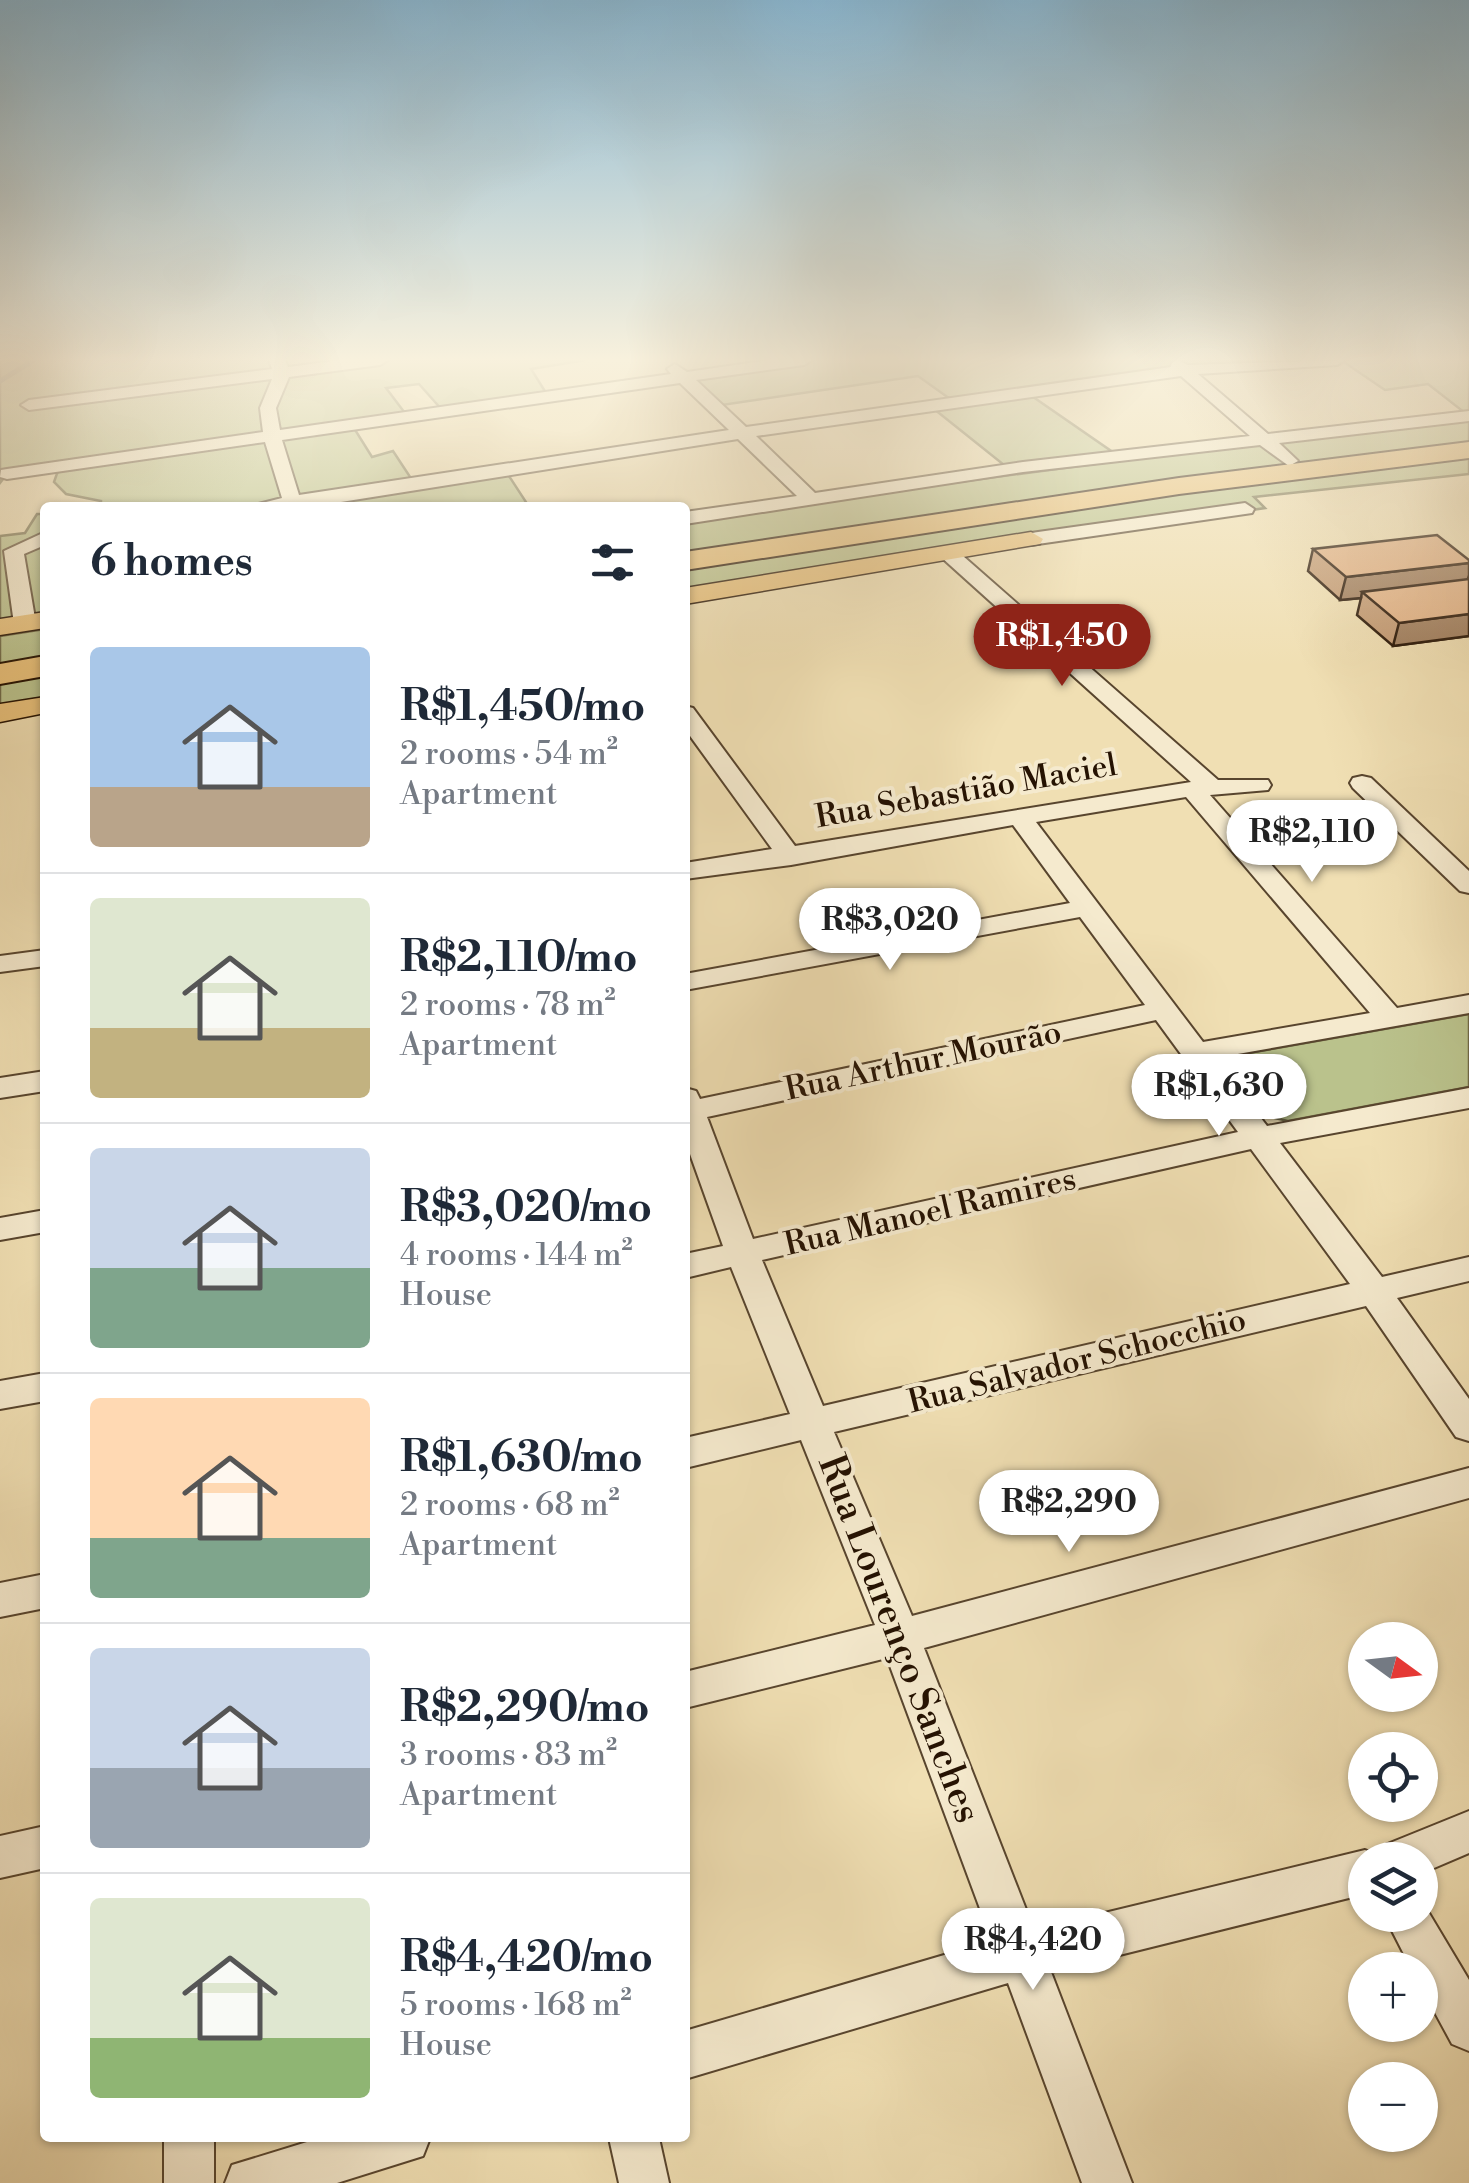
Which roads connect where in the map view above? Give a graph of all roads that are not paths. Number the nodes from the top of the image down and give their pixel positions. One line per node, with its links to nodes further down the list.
1 (94, 462): 8 (street)
2 (280, 462): 11 (street)
3 (564, 462): 12 (street)
4 (772, 462): 10 (street)
5 (1077, 462): 10 (street)
6 (1282, 462): 17 (highway)
7 (1369, 462): 9 (highway)
8 (7, 474)
9 (1251, 476): 15 (highway); 19 (highway)
10 (810, 498): 14 (street)
11 (292, 502)
12 (306, 502)
13 (1245, 509): 15 (street)
14 (690, 517)
15 (1032, 539): 18 (main road)
16 (40, 540): 21 (street)
17 (690, 547)
18 (948, 553): 20 (main road); 31 (street)
19 (690, 560)
20 (690, 595)
21 (23, 624)
22 (40, 655): 23 (highway)
23 (0, 662)
24 (40, 667): 25 (highway)
25 (0, 674)
26 (40, 706): 27 (main road)
27 (0, 712)
28 (690, 720): 33 (street)
29 (1362, 782): 35 (street)
30 (1259, 785): 31 (street, Rua Sebastião Maciel)
31 (1201, 788): 32 (street, Rua Sebastião Maciel); 42 (street)
32 (1018, 815): 33 (street, Rua Sebastião Maciel); 36 (street)
33 (791, 857): 34 (street, Rua Sebastião Maciel)
34 (690, 870)
35 (1469, 886)
36 (1085, 908): 39 (street); 41 (street)
37 (40, 959): 38 (street)
38 (0, 964)
39 (690, 981)
40 (1469, 1004): 42 (street)
41 (1161, 1010): 43 (street); 47 (street, Rua Arthur Mourão)
42 (1390, 1018): 43 (street)
43 (1192, 1053): 49 (street)
44 (40, 1082): 45 (street)
45 (0, 1088)
46 (1469, 1098): 49 (street, Rua Manoel Ramires)
47 (690, 1106)
48 (690, 1117): 52 (street, Rua Lourenço Sanches)
49 (1256, 1138): 52 (street, Rua Manoel Ramires); 55 (street)
50 (40, 1222): 51 (street)
51 (0, 1229)
52 (744, 1255): 53 (street, Rua Manoel Ramires); 58 (street, Rua Lourenço Sanches)
53 (690, 1265)
54 (1469, 1270): 55 (street, Rua Salvador Schocchio)
55 (1372, 1290): 58 (street, Rua Salvador Schocchio); 59 (street)
56 (40, 1387): 57 (street)
57 (0, 1395)
58 (814, 1425): 60 (street, Rua Salvador Schocchio); 64 (street, Rua Lourenço Sanches)
59 (1469, 1427)
60 (690, 1452)
61 (1469, 1483): 64 (street)
62 (40, 1592): 63 (street)
63 (0, 1600)
64 (900, 1636): 65 (street); 72 (street, Rua Lourenço Sanches)
65 (690, 1689)
66 (1469, 1832): 67 (street)
67 (1438, 1845)
68 (40, 1848): 69 (street)
69 (0, 1857)
70 (1348, 1876): 72 (street)
71 (1416, 1932): 73 (street)
72 (1022, 1956): 74 (street); 81 (street, Rua Lourenço Sanches)
73 (1469, 2027)
74 (690, 2054)
75 (189, 2142): 78 (street)
76 (391, 2142): 79 (street)
77 (635, 2142): 80 (street)
78 (189, 2183)
79 (250, 2183)
80 (644, 2183)
81 (1107, 2183)

